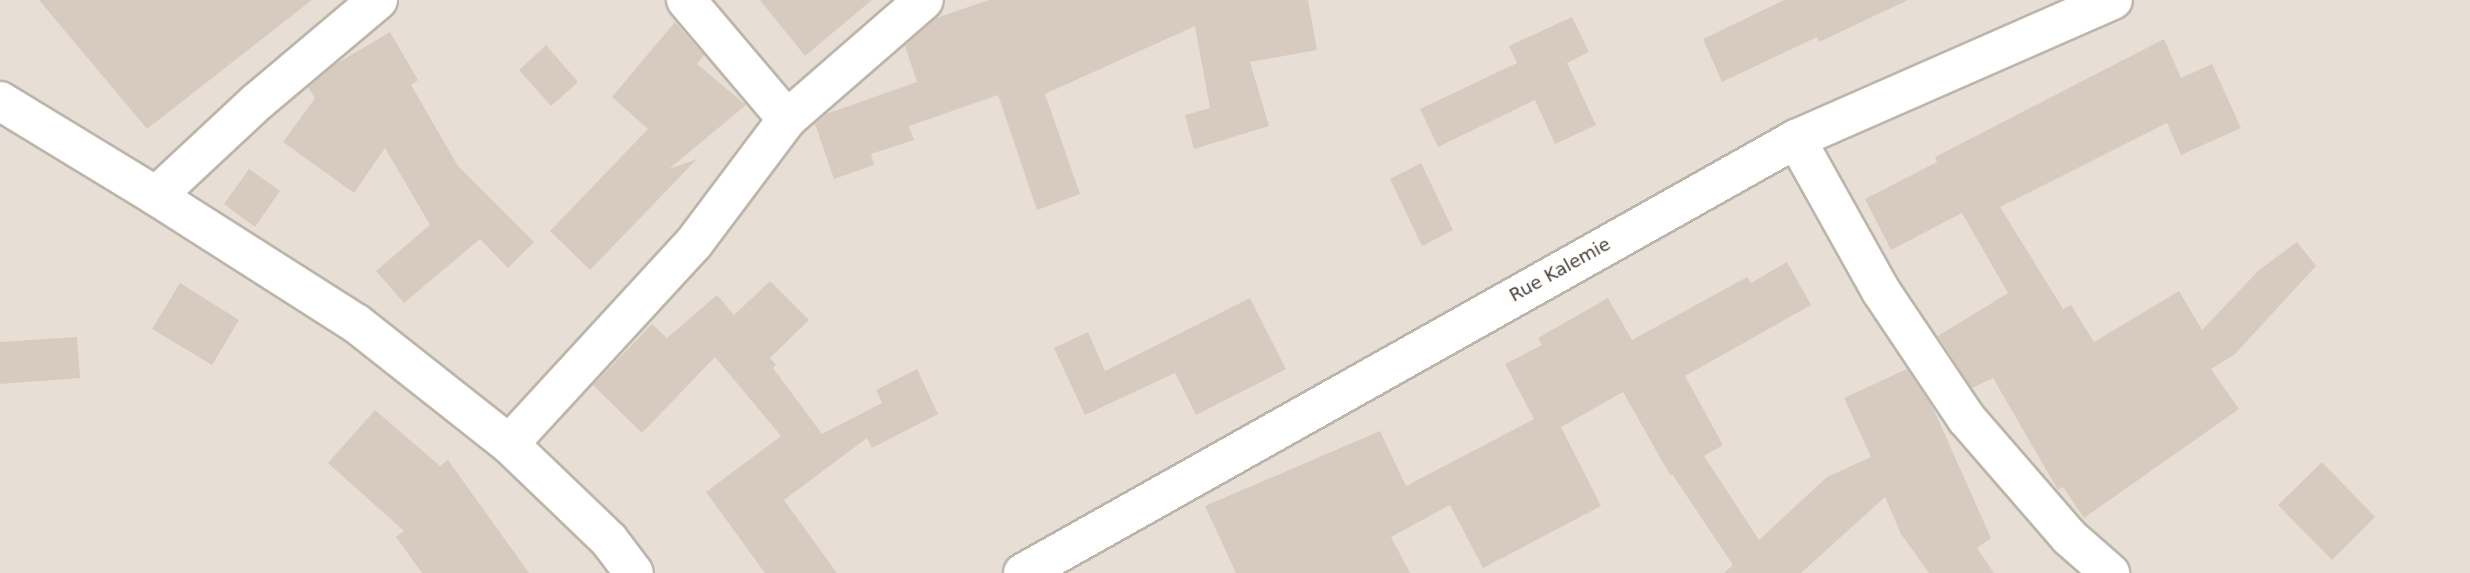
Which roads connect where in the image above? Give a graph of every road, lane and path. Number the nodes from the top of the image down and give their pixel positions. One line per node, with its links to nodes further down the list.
1 (378, 0): 8 (street)
2 (686, 0): 6 (street)
3 (924, 0): 6 (street)
4 (2113, 0): 7 (street, Rue Kalemie)
5 (0, 101): 8 (street)
6 (787, 119): 9 (street)
7 (1796, 139): 11 (street, Rue Kalemie); 12 (street)
8 (156, 196): 9 (street)
9 (509, 444): 10 (street)
10 (634, 573)
11 (1023, 573)
12 (2110, 573)

